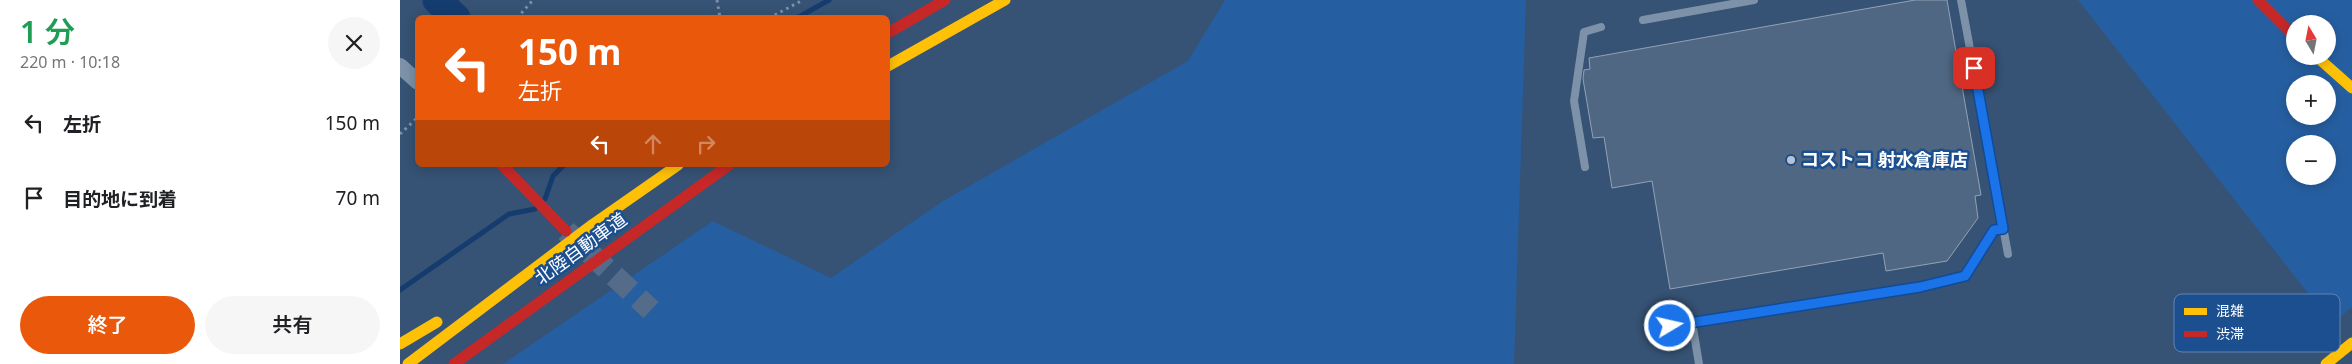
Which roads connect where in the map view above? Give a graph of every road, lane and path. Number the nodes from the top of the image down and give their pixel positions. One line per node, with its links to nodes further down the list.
1 (533, 0): 9 (path)
2 (717, 0): 10 (path)
3 (803, 0): 11 (path)
4 (945, 0): 15 (main road)
5 (1005, 0): 16 (main road)
6 (1754, 0): 12 (lane)
7 (1961, 0): 28 (lane)
8 (2258, 0): 14 (main road)
9 (520, 15)
10 (720, 15)
11 (775, 15)
12 (1643, 20)
13 (1601, 27): 27 (lane)
14 (2286, 29)
15 (890, 32)
16 (890, 65)
17 (2326, 65): 20 (main road)
18 (400, 66): 19 (street)
19 (415, 79)
20 (2352, 88)
21 (415, 120): 22 (path)
22 (400, 134)
23 (504, 167): 29 (main road)
24 (665, 167): 31 (main road)
25 (675, 167): 37 (main road, 北陸自動車道)
26 (726, 167): 38 (main road, 北陸自動車道)
27 (1585, 167)
28 (2003, 229): 30 (lane); 33 (lane)
29 (566, 231)
30 (2008, 254)
31 (479, 295)
32 (446, 317): 36 (main road)
33 (1692, 322): 34 (lane); 39 (lane)
34 (1670, 326)
35 (2352, 343): 40 (main road)
36 (400, 344)
37 (408, 364)
38 (454, 364)
39 (1699, 364)
40 (2326, 364)

